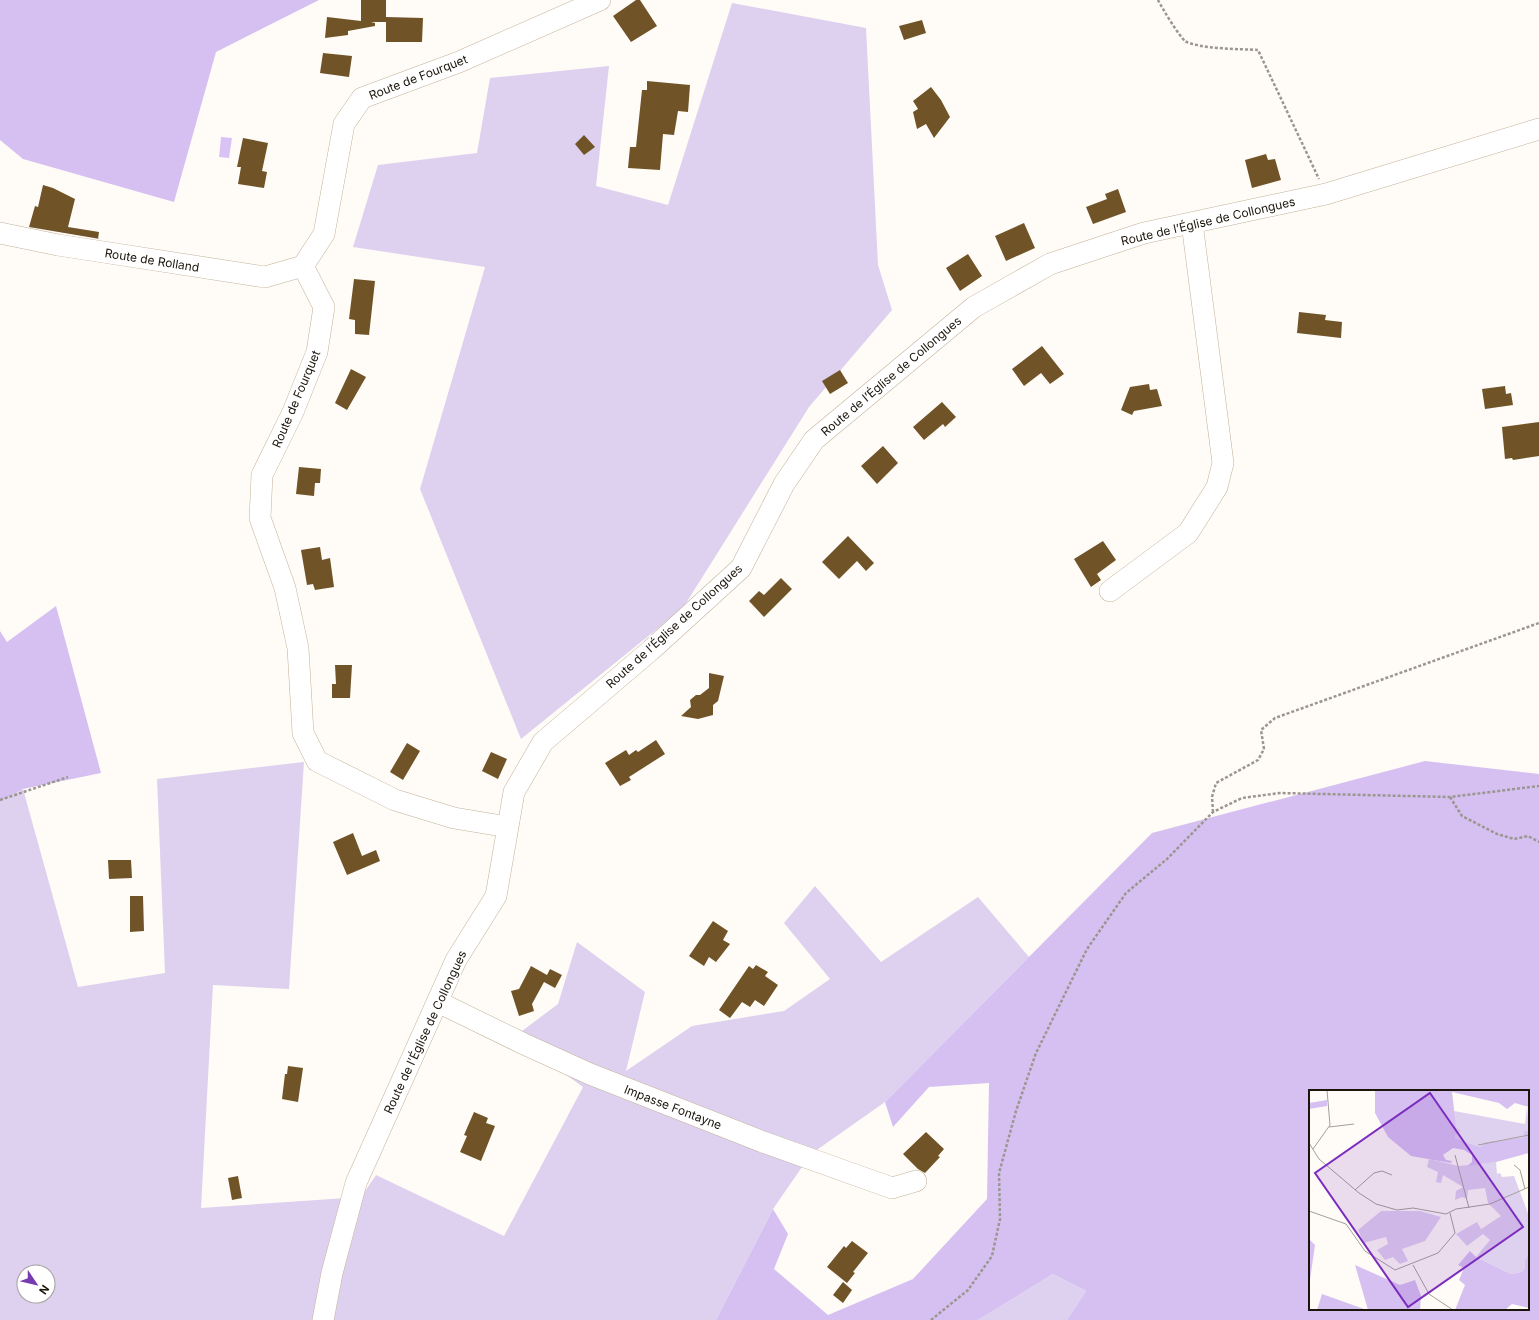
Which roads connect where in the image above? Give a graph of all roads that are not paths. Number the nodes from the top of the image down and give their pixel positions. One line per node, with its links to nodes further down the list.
1 (600, 0): 5 (street, Route de Fourquet)
2 (1539, 129): 3 (street, Route de l’Église de Collongues)
3 (1192, 223): 6 (street); 7 (street, Route de l’Église de Collongues)
4 (0, 233): 5 (street, Route de Rolland)
5 (303, 266): 7 (street, Route de Fourquet)
6 (1110, 591)
7 (508, 827): 8 (street, Route de l’Église de Collongues)
8 (438, 1002): 9 (street, Impasse Fontayne); 10 (street, Route de l’Église de Collongues)
9 (916, 1181)
10 (323, 1320)

